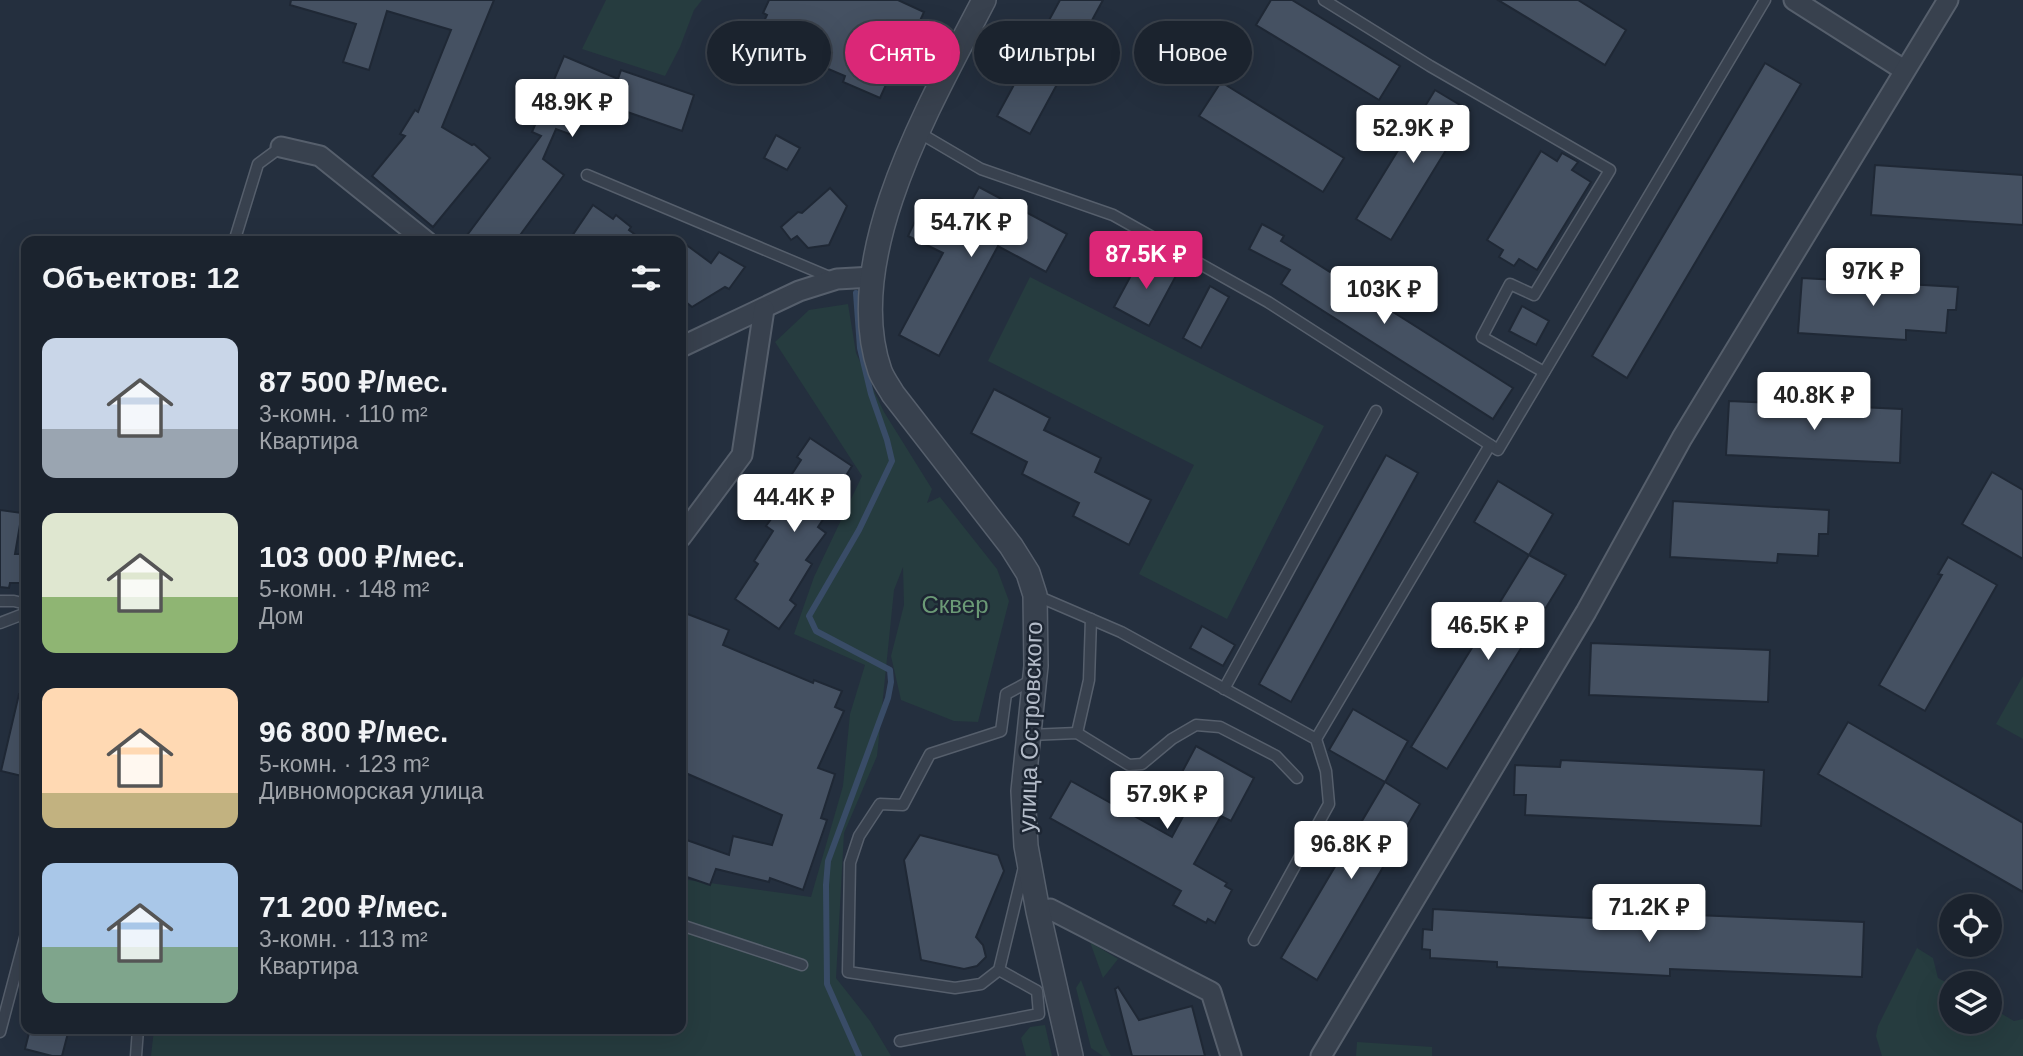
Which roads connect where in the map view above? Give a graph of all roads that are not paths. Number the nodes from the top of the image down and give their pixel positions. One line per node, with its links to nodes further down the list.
1 (984, 0): 7 (street, улица Островского)
2 (1324, 0): 16 (lane)
3 (1765, 0): 16 (lane)
4 (1794, 0): 6 (street)
5 (1948, 0): 6 (street)
6 (1904, 70): 46 (street)
7 (918, 131): 12 (street, улица Островского); 18 (lane)
8 (281, 147): 10 (lane); 11 (street)
9 (587, 175): 13 (lane)
10 (236, 236)
11 (420, 236)
12 (873, 276): 13 (street); 20 (street, улица Островского)
13 (836, 279): 14 (street)
14 (764, 309): 15 (street); 19 (street)
15 (686, 345)
16 (1544, 372): 18 (lane)
17 (1376, 411): 27 (lane)
18 (1490, 445): 30 (lane)
19 (686, 530)
20 (1035, 595): 24 (lane); 26 (street, улица Островского)
21 (0, 601): 22 (lane)
22 (21, 603)
23 (21, 615): 25 (lane)
24 (1091, 619): 27 (lane); 28 (lane)
25 (0, 623)
26 (1034, 679): 29 (street, улица Островского); 38 (lane)
27 (1224, 689): 30 (lane)
28 (1077, 733): 29 (lane); 31 (lane)
29 (1028, 735): 32 (street, улица Островского)
30 (1316, 739): 35 (lane)
31 (1297, 778)
32 (1027, 853): 33 (street, улица Островского); 38 (lane)
33 (1038, 911): 39 (street, улица Островского); 45 (street)
34 (686, 927): 37 (lane)
35 (1254, 940)
36 (21, 953): 40 (lane)
37 (802, 965)
38 (999, 970): 39 (lane)
39 (1048, 1001): 42 (lane); 44 (street, улица Островского)
40 (0, 1032)
41 (138, 1034): 43 (lane)
42 (900, 1041)
43 (136, 1056)
44 (1071, 1056)
45 (1231, 1056)
46 (1321, 1056)

